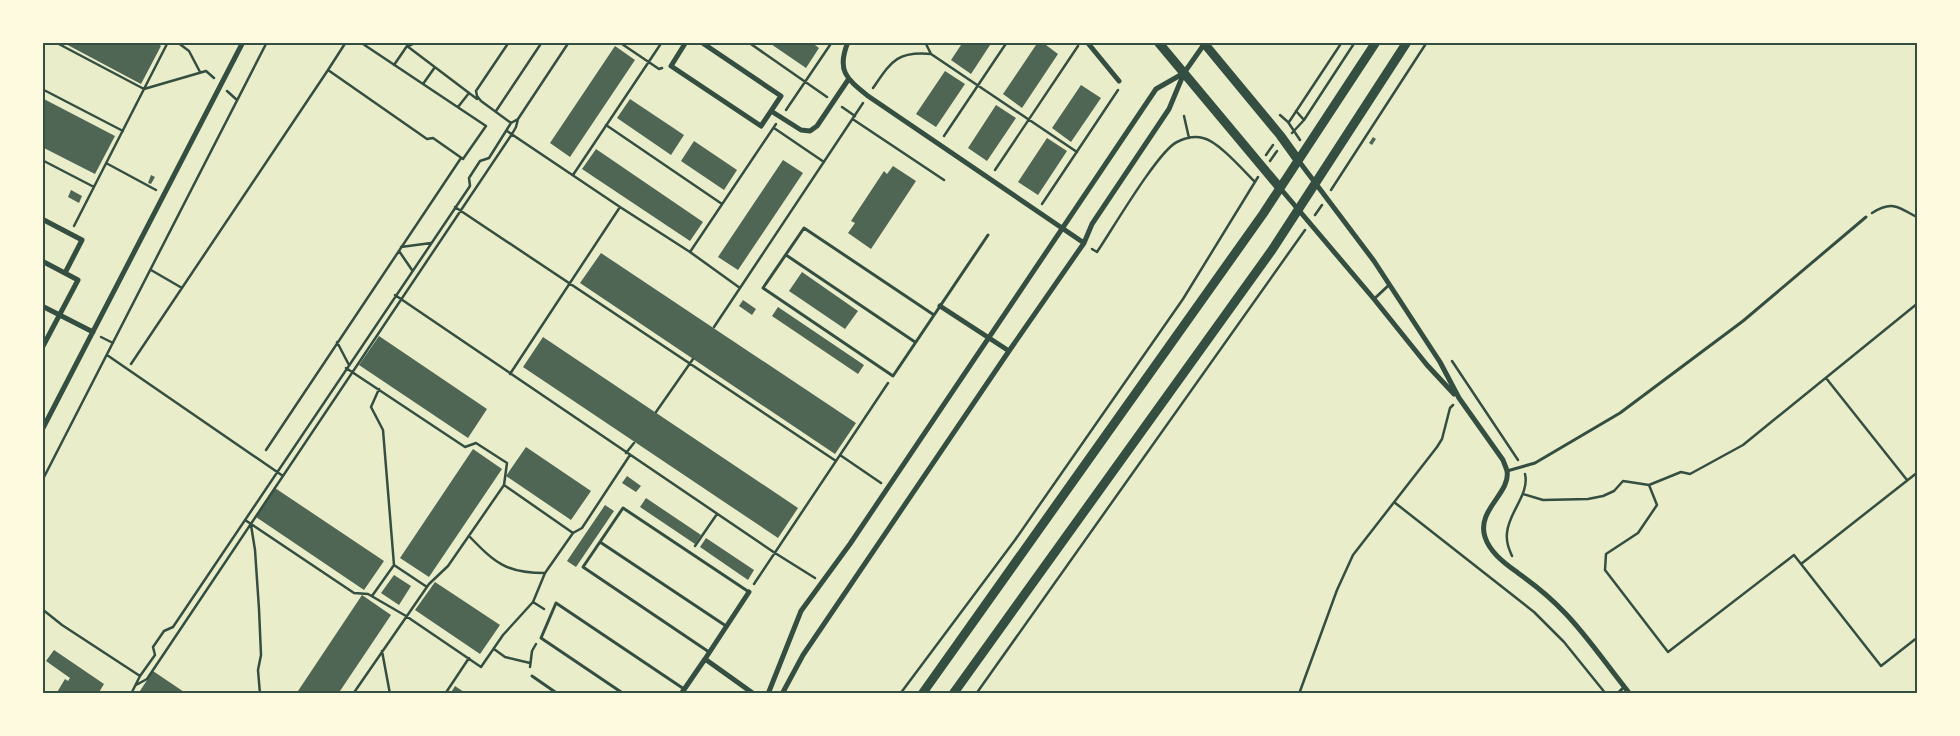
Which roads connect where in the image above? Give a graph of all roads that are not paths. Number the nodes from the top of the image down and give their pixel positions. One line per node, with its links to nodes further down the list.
1 (243, 42): 32 (street)
2 (686, 42): 13 (street)
3 (701, 42): 13 (street)
4 (848, 42): 11 (street)
5 (1087, 42): 12 (street)
6 (1158, 42): 10 (main road)
7 (1376, 42): 14 (main road)
8 (1407, 42): 15 (main road)
9 (1204, 43): 10 (street); 14 (main road)
10 (1184, 73): 16 (main road); 20 (street); 22 (street)
11 (848, 80): 13 (street); 20 (street)
12 (1119, 81)
13 (771, 111)
14 (1298, 160): 15 (street); 16 (main road)
15 (1316, 184): 17 (main road); 26 (street)
16 (1280, 188): 17 (street); 53 (main road)
17 (1298, 211): 27 (street); 54 (main road)
18 (1866, 217): 39 (lane)
19 (42, 219): 25 (street)
20 (1063, 228): 22 (street); 33 (street)
21 (988, 235): 29 (lane)
22 (1084, 243): 36 (street)
23 (786, 255): 31 (lane); 34 (lane); 34 (lane)
24 (42, 261): 25 (street)
25 (65, 273): 30 (street)
26 (1390, 285): 27 (lane); 37 (street)
27 (1374, 299): 37 (street)
28 (42, 306): 30 (street)
29 (940, 306): 31 (lane); 33 (street)
30 (60, 315): 32 (street); 35 (street)
31 (934, 315): 34 (lane)
32 (93, 332): 38 (street)
33 (989, 338): 36 (street); 51 (street)
34 (916, 342)
35 (42, 348)
36 (1009, 351): 52 (street)
37 (1459, 398): 39 (street)
38 (42, 430)
39 (1507, 471): 46 (street)
40 (600, 542): 41 (lane); 42 (lane); 43 (lane)
41 (749, 592): 42 (street)
42 (726, 626): 43 (street)
43 (709, 652): 44 (street)
44 (705, 659): 47 (street); 50 (street)
45 (532, 676): 48 (lane)
46 (1624, 687): 55 (lane); 56 (street)
47 (682, 691): 49 (lane)
48 (558, 694)
49 (624, 694)
50 (754, 694)
51 (768, 694)
52 (782, 694)
53 (922, 694)
54 (953, 694)
55 (1616, 694)
56 (1630, 694)

